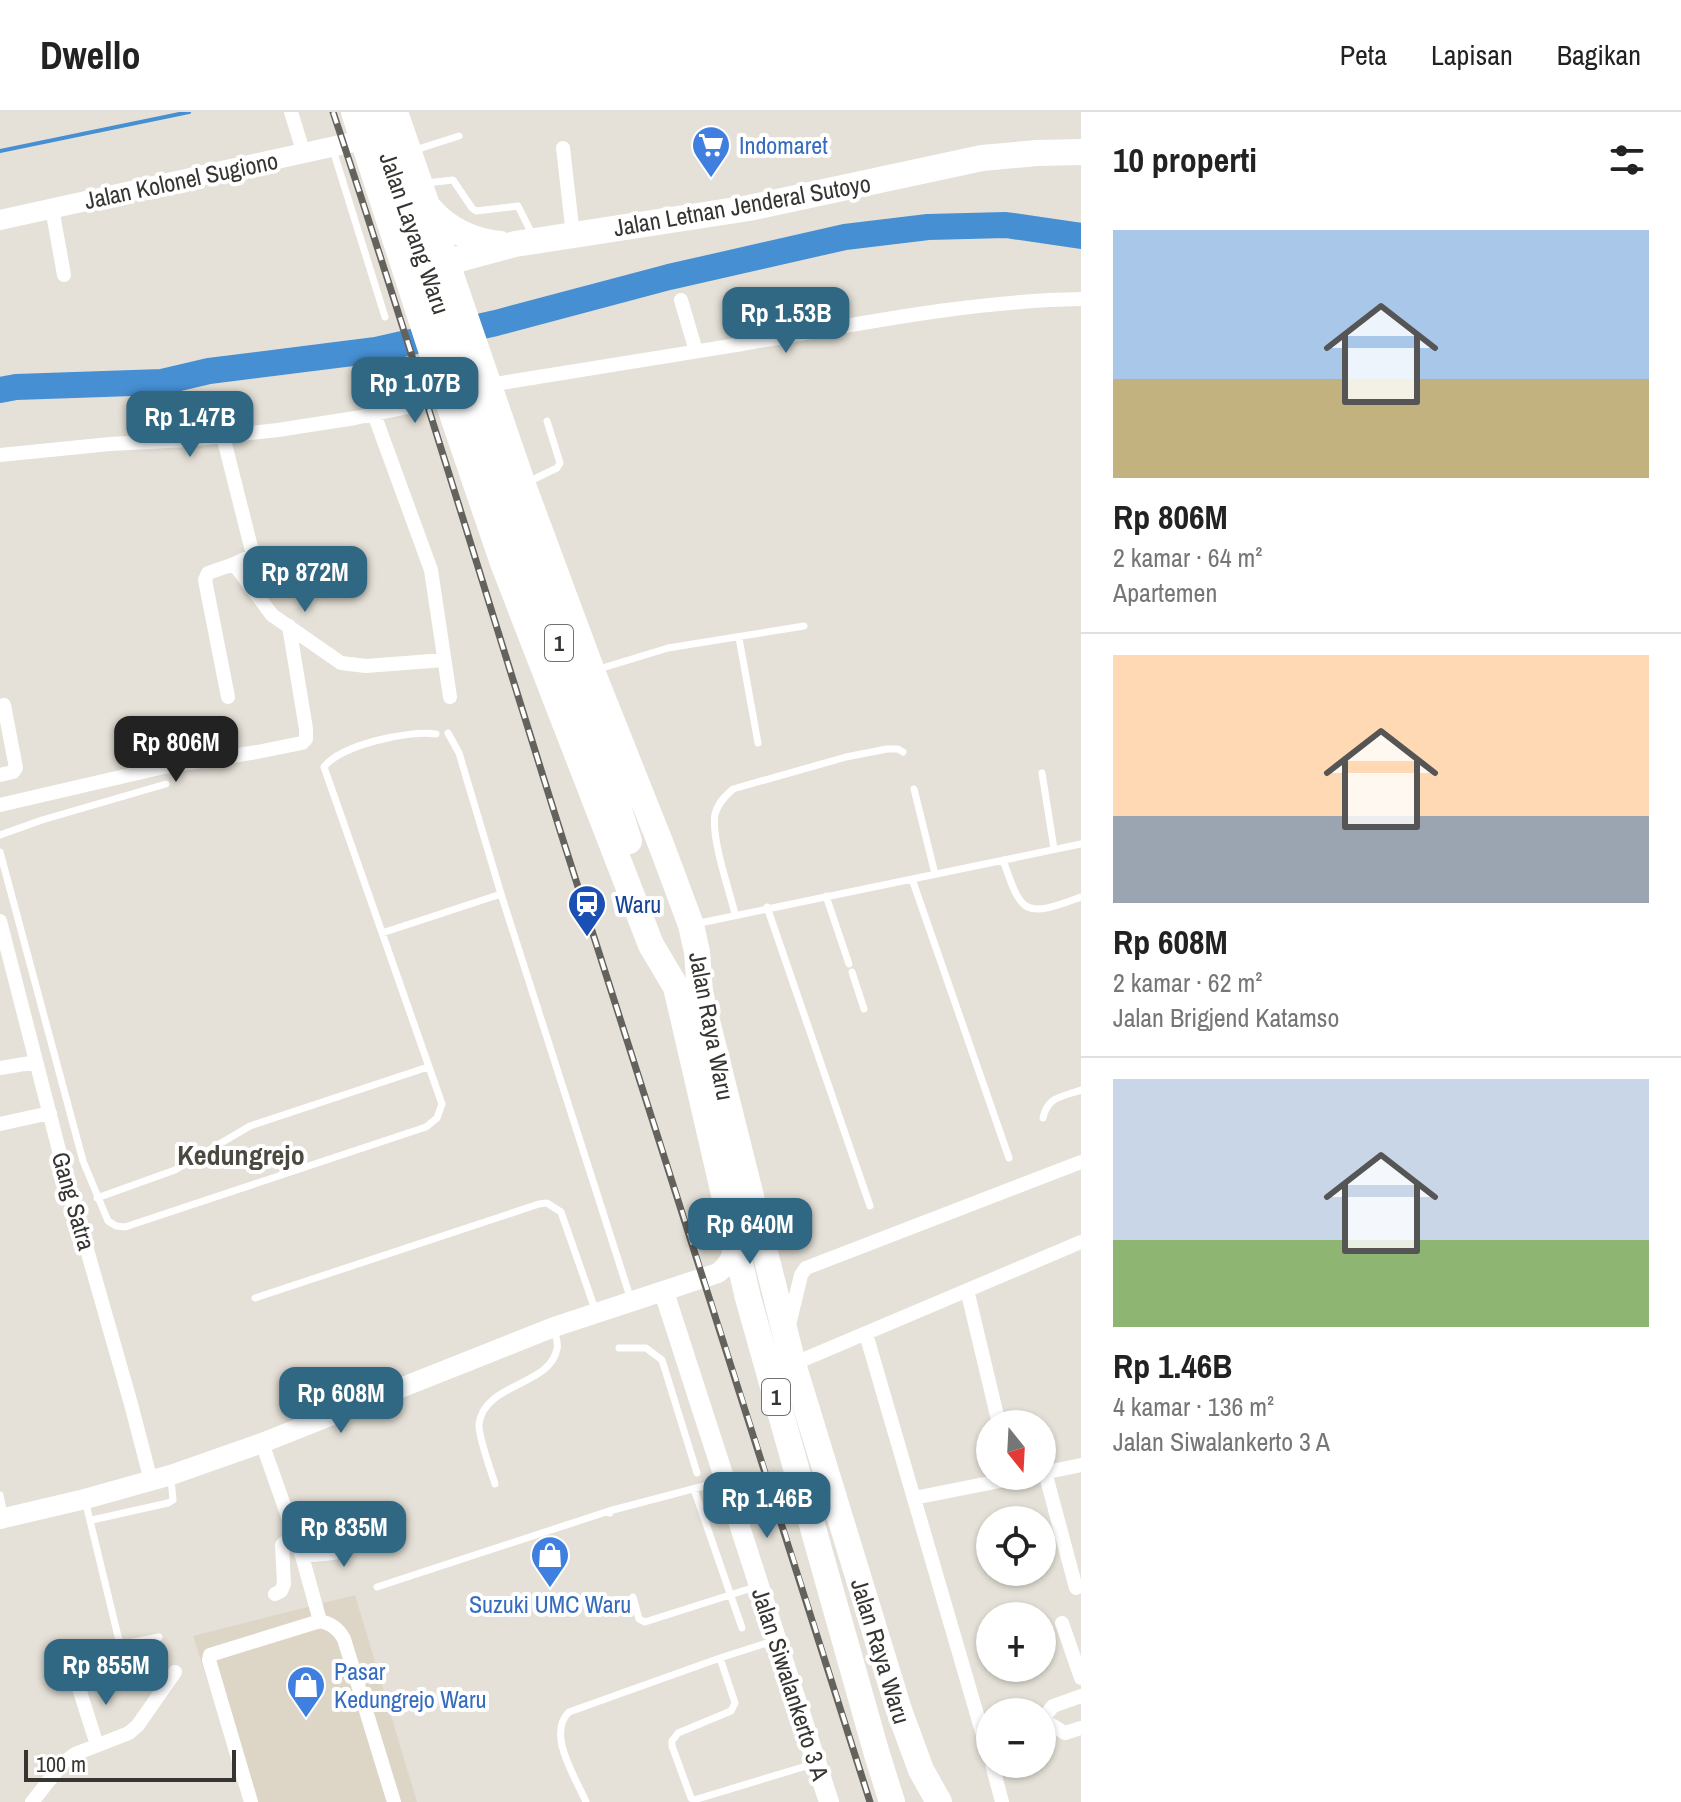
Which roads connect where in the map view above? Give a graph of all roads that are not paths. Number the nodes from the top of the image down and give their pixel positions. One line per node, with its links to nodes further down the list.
1 (291, 112): 11 (street)
2 (354, 112): 6 (highway, Jalan Raya Waru)
3 (374, 112): 67 (highway, Jalan Layang Waru / 1)
4 (395, 112): 9 (highway, Jalan Raya Waru)
5 (459, 136): 9 (lane)
6 (363, 140): 7 (street, Jalan Kolonel Sugiono); 18 (highway, Jalan Raya Waru)
7 (332, 148): 11 (street, Jalan Kolonel Sugiono); 24 (lane)
8 (563, 148): 15 (street)
9 (409, 152): 12 (highway, Jalan Raya Waru)
10 (1081, 152): 15 (highway, Jalan Letnan Jenderal Sutoyo)
11 (304, 154): 13 (street, Jalan Kolonel Sugiono)
12 (424, 195): 16 (highway); 16 (lane); 17 (highway, Jalan Raya Waru)
13 (52, 208): 14 (street, Jalan Kolonel Sugiono); 19 (street)
14 (0, 220)
15 (573, 235): 16 (highway, Jalan Letnan Jenderal Sutoyo)
16 (526, 242): 17 (highway, Jalan Letnan Jenderal Sutoyo); 21 (highway)
17 (447, 262): 18 (highway, Jalan Letnan Jenderal Sutoyo); 21 (highway, Jalan Raya Waru)
18 (407, 274): 23 (highway, Jalan Raya Waru)
19 (64, 275)
20 (1081, 299): 25 (street)
21 (460, 300): 23 (highway); 26 (highway, Jalan Raya Waru)
22 (681, 300): 25 (street)
23 (418, 309): 27 (highway, Jalan Raya Waru)
24 (385, 317)
25 (696, 351): 26 (street)
26 (489, 385): 32 (highway, Jalan Raya Waru)
27 (447, 399): 28 (street); 67 (highway, Jalan Raya Waru)
28 (374, 414): 30 (street); 37 (street)
29 (547, 421): 32 (lane)
30 (223, 436): 31 (street); 33 (street)
31 (0, 455)
32 (523, 485): 38 (highway, Jalan Raya Waru)
33 (234, 564): 34 (street); 39 (street)
34 (289, 626): 37 (street); 50 (street)
35 (804, 626): 36 (lane)
36 (739, 638): 38 (lane); 44 (lane)
37 (444, 660): 40 (street)
38 (592, 671): 64 (highway, Jalan Raya Waru)
39 (228, 697)
40 (450, 697)
41 (4, 705): 47 (street)
42 (448, 733): 58 (lane)
43 (436, 734): 65 (lane)
44 (758, 743)
45 (903, 752): 62 (lane)
46 (1042, 773): 53 (lane)
47 (0, 775)
48 (166, 784): 51 (lane)
49 (914, 789): 56 (lane)
50 (0, 805)
51 (0, 835)
52 (1080, 847): 53 (lane)
53 (1054, 849): 55 (lane)
54 (0, 852): 78 (lane)
55 (1003, 860): 56 (lane); 60 (lane)
56 (935, 874): 57 (lane)
57 (912, 879): 59 (lane); 76 (lane)
58 (501, 894): 65 (lane); 87 (lane)
59 (826, 896): 61 (lane); 68 (lane)
60 (1081, 897)
61 (767, 907): 62 (lane); 79 (lane)
62 (735, 914): 64 (lane)
63 (0, 921): 66 (street, Gang Satra)
64 (691, 925): 67 (highway, Jalan Raya Waru)
65 (382, 933): 70 (lane)
66 (2, 937): 69 (street, Gang Satra)
67 (688, 990): 80 (highway, Jalan Raya Waru / 1); 91 (highway, Jalan Raya Waru / 1)
68 (864, 1009)
69 (36, 1062): 71 (street); 73 (street, Gang Satra)
70 (428, 1067): 78 (lane); 78 (lane)
71 (0, 1068)
72 (1081, 1090): 74 (lane)
73 (50, 1113): 75 (street); 101 (street, Gang Satra)
74 (1043, 1118)
75 (0, 1124)
76 (1009, 1158)
77 (1081, 1162): 91 (street)
78 (97, 1198)
79 (870, 1206)
80 (734, 1240): 82 (street); 85 (highway, Jalan Raya Waru / 1)
81 (1081, 1242): 90 (street)
82 (718, 1273): 83 (street); 85 (street)
83 (664, 1292): 87 (street); 95 (street, Jalan Siwalankerto 3 A)
84 (255, 1298): 88 (lane)
85 (748, 1298): 145 (highway, Jalan Raya Waru / 1)
86 (969, 1298): 94 (street)
87 (631, 1303): 88 (street)
88 (597, 1314): 89 (street)
89 (554, 1327): 97 (street); 103 (lane)
90 (866, 1334): 93 (street); 108 (street)
91 (786, 1338): 93 (highway, Jalan Raya Waru / 1)
92 (619, 1348): 96 (lane)
93 (793, 1364): 146 (highway, Jalan Raya Waru / 1)
94 (996, 1410)
95 (710, 1433): 96 (lane); 102 (street, Jalan Siwalankerto 3 A)
96 (687, 1442): 100 (lane)
97 (262, 1443): 101 (street); 113 (street)
98 (1081, 1465): 99 (street)
99 (1056, 1470)
100 (697, 1473)
101 (161, 1478): 109 (street); 111 (lane)
102 (725, 1480): 105 (lane); 115 (street, Jalan Siwalankerto 3 A)
103 (495, 1484)
104 (976, 1485): 108 (street)
105 (694, 1489): 116 (lane); 119 (lane)
106 (1049, 1490): 117 (street)
107 (0, 1495): 110 (lane)
108 (914, 1498): 133 (street)
109 (85, 1499): 110 (street); 111 (lane)
110 (2, 1518)
111 (92, 1520): 126 (lane)
112 (369, 1531): 114 (street)
113 (294, 1535): 114 (street); 118 (street)
114 (302, 1556): 121 (street)
115 (759, 1586): 119 (lane); 125 (street, Jalan Siwalankerto 3 A)
116 (377, 1587)
117 (1076, 1588)
118 (275, 1594)
119 (732, 1594): 120 (lane); 123 (lane)
120 (633, 1597)
121 (320, 1621): 141 (street); 142 (street)
122 (1062, 1623): 130 (street)
123 (742, 1628)
124 (159, 1637): 126 (lane)
125 (776, 1640): 128 (lane); 138 (street, Jalan Siwalankerto 3 A)
126 (119, 1645): 127 (lane)
127 (123, 1657)
128 (720, 1658): 138 (lane); 143 (lane)
129 (175, 1672): 137 (street)
130 (1081, 1678)
131 (77, 1682): 137 (street)
132 (1081, 1696): 134 (street)
133 (976, 1701)
134 (1056, 1705)
135 (1056, 1728): 136 (street)
136 (1081, 1728)
137 (97, 1745): 140 (street)
138 (816, 1764): 144 (street, Jalan Siwalankerto 3 A)
139 (996, 1778): 147 (street)
140 (32, 1802)
141 (251, 1802)
142 (394, 1802)
143 (586, 1802)
144 (829, 1802)
145 (892, 1802)
146 (939, 1802)
147 (1002, 1802)

